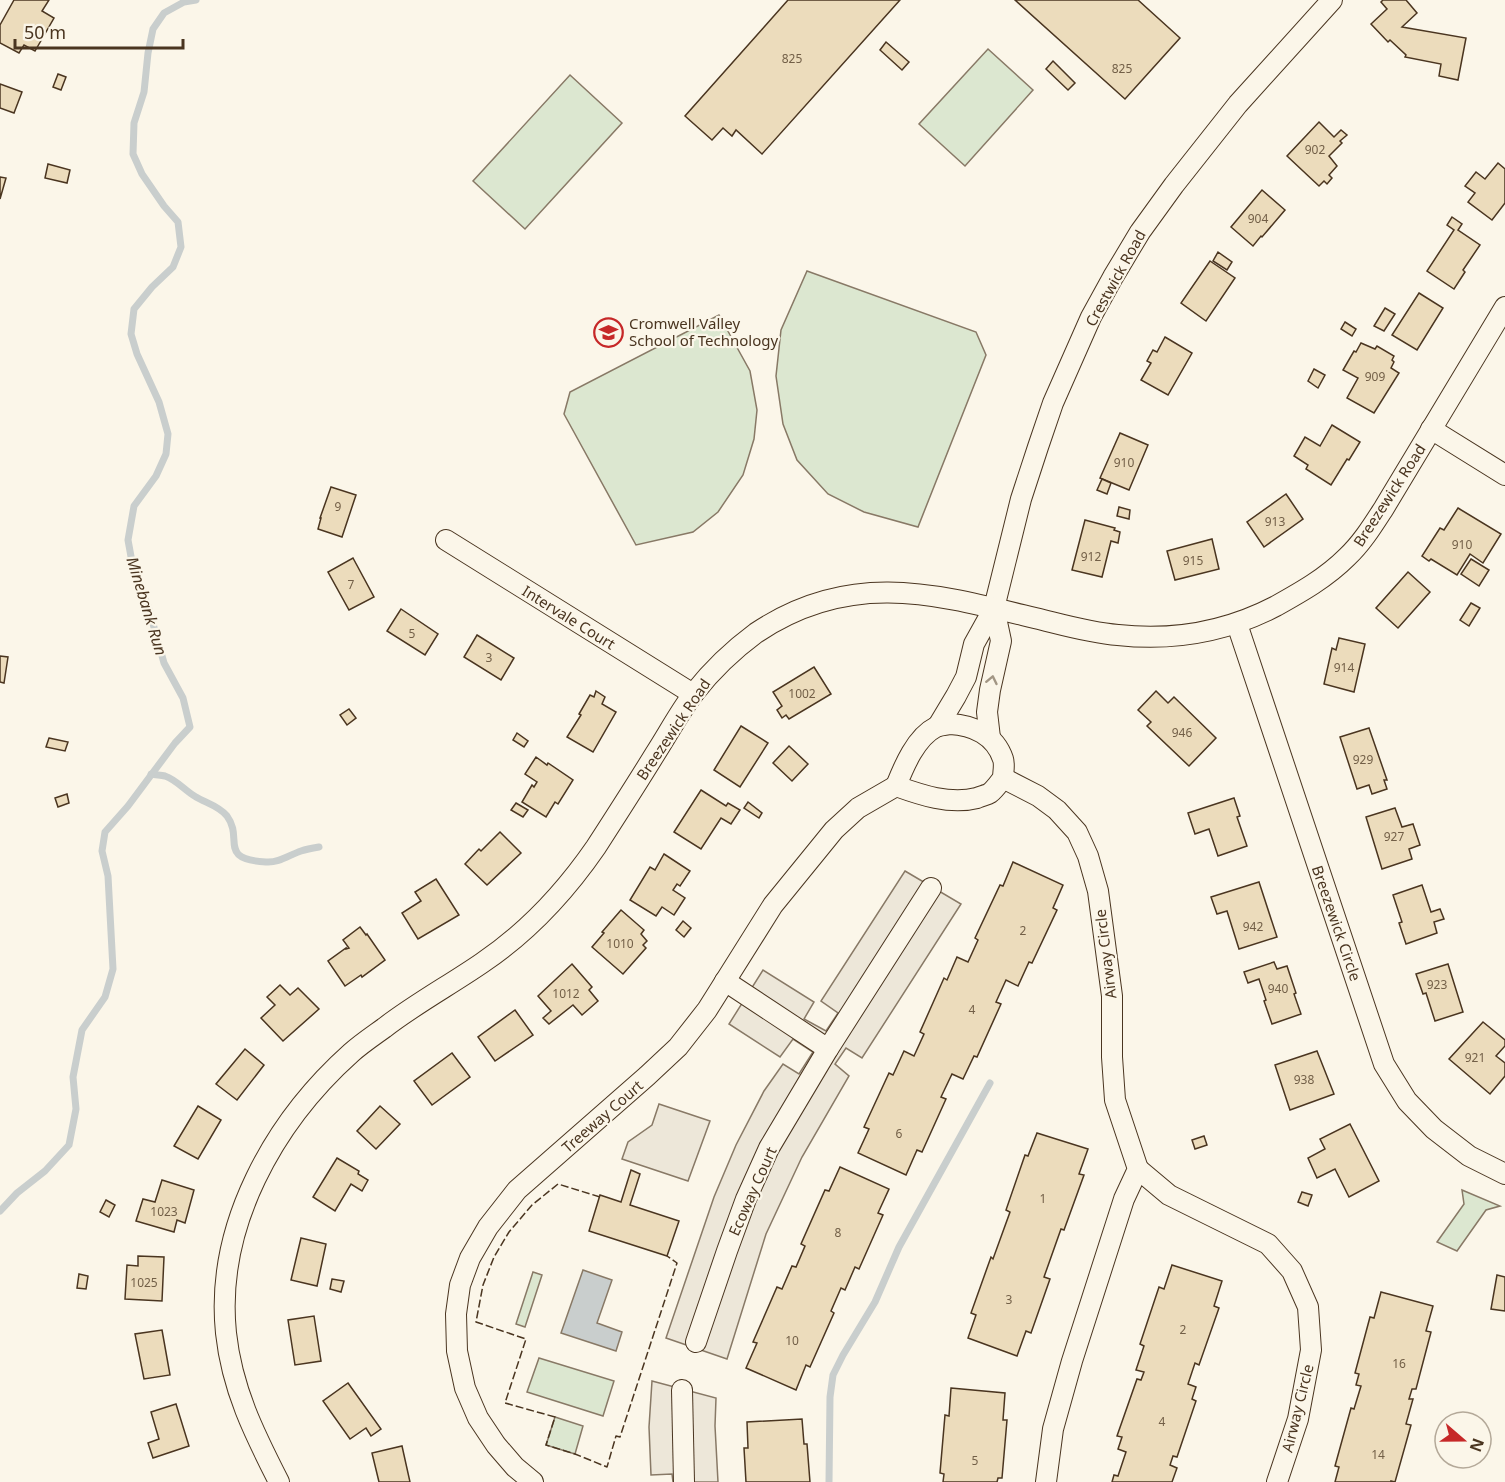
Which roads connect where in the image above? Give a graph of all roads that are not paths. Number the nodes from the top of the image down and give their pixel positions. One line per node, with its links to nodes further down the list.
1 (1332, 0): 6 (street, Crestwick Road)
2 (1505, 306): 3 (street, Breezewick Road)
3 (1431, 429): 4 (street); 7 (street, Breezewick Road)
4 (1505, 475)
5 (446, 540): 8 (street, Intervale Court)
6 (994, 608): 7 (street, Breezewick Road); 8 (street, Breezewick Road); 9 (street, Crestwick Road); 10 (street, Crestwick Road, one-way to 6)
7 (1237, 624): 17 (street, Breezewick Circle)
8 (693, 694): 20 (street, Breezewick Road)
9 (938, 726): 10 (street); 12 (street)
10 (990, 738): 11 (street)
11 (1003, 778): 12 (street); 16 (street, Airway Circle)
12 (896, 786): 14 (street, Treeway Court)
13 (931, 888): 15 (street, Ecoway Court)
14 (725, 981): 15 (street); 21 (street, Treeway Court)
15 (828, 1049): 18 (street, Ecoway Court)
16 (1138, 1169): 23 (street); 24 (street, Airway Circle)
17 (1505, 1174)
18 (696, 1342)
19 (682, 1390): 22 (street)
20 (279, 1482)
21 (533, 1482)
22 (684, 1482)
23 (1046, 1482)
24 (1277, 1482)

